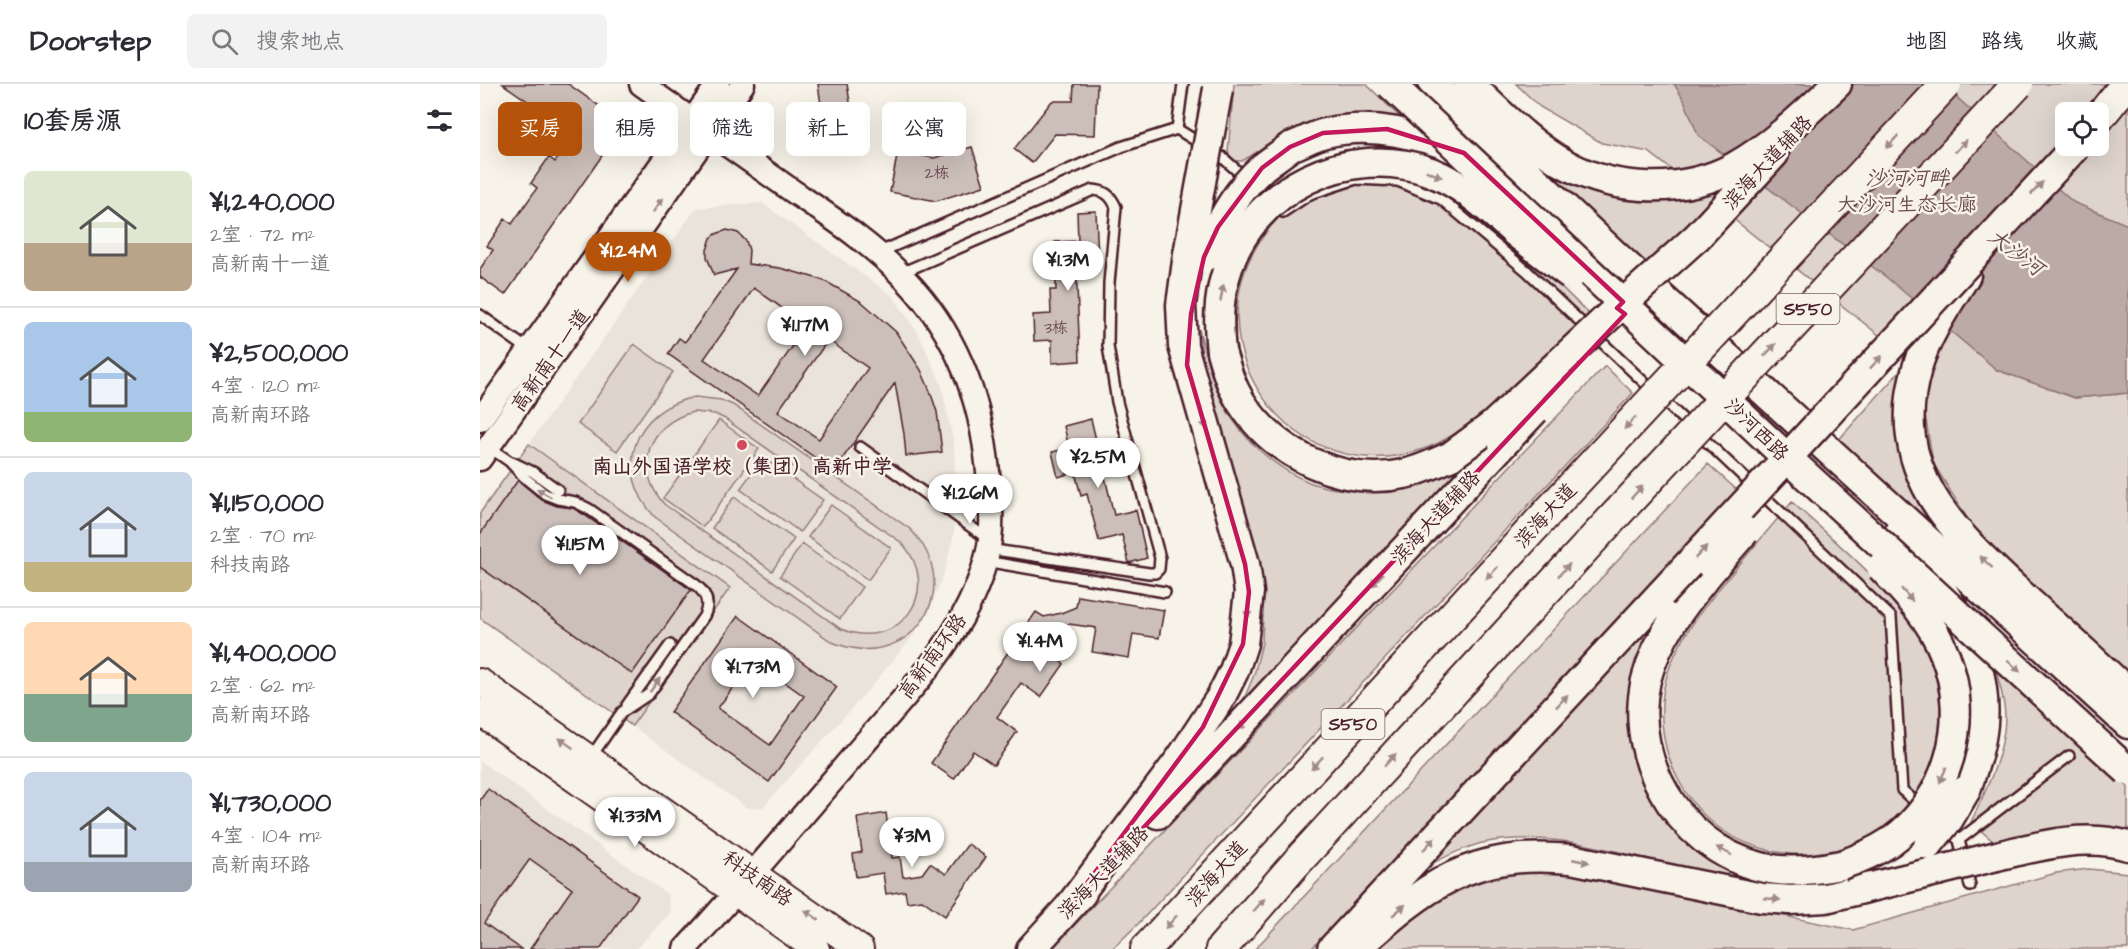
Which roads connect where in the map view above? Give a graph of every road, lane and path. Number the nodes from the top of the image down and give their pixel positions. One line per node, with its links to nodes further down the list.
1 (641, 84): 18 (street, 高新南环路)
2 (718, 84): 14 (street, 高新南十一道)
3 (743, 84): 15 (street, 高新南十一道)
4 (1183, 84): 19 (lane)
5 (1390, 84): 32 (main road, 沙河西路, bridge)
6 (1433, 84): 27 (main road, 沙河西路)
7 (1469, 84): 8 (main road)
8 (1838, 84): 25 (main road, 滨海大道辅路)
9 (1946, 84): 62 (highway, 滨海大道 / S550, one-way to 62, bridge)
10 (2018, 84): 63 (highway, S550, one-way to 10, bridge)
11 (2126, 84): 16 (highway)
12 (1218, 87): 28 (main road, bridge)
13 (2128, 89): 17 (main road)
14 (711, 102)
15 (725, 102)
16 (2109, 106)
17 (2109, 109)
18 (690, 118)
19 (1177, 129): 26 (lane); 52 (lane)
20 (690, 140): 31 (street, 高新南十一道)
21 (690, 143): 37 (street, 高新南十一道, one-way to 21)
22 (743, 156): 26 (street, 高新南环路)
23 (2067, 156): 24 (main road, one-way to 23, bridge)
24 (2005, 223): 33 (main road, one-way to 24, bridge); 45 (main road, one-way to 24, bridge)
25 (1697, 237): 32 (main road, one-way to 32, bridge); 57 (main road, 滨海大道辅路, one-way to 57, bridge)
26 (878, 253): 29 (street, 高新南环路)
27 (1614, 254): 28 (main road, bridge); 35 (main road, 沙河西路)
28 (1196, 256): 57 (main road, one-way to 57)
29 (900, 273): 41 (street, 高新南环路); 41 (lane)
30 (480, 315): 31 (lane)
31 (530, 350): 34 (street, 高新南十一道)
32 (1676, 352): 38 (main road, 沙河西路, bridge)
33 (1845, 395): 38 (main road, one-way to 33, bridge); 64 (main road, one-way to 33, bridge)
34 (480, 420)
35 (1820, 442): 48 (main road, 沙河西路); 56 (main road, bridge)
36 (860, 447): 41 (lane)
37 (484, 453): 39 (lane)
38 (1785, 456): 51 (main road, 沙河西路, one-way to 51, bridge)
39 (509, 461): 40 (lane); 47 (lane, one-way to 39)
40 (558, 490)
41 (988, 550): 42 (lane); 54 (street, 高新南环路)
42 (1165, 592)
43 (670, 645): 47 (lane)
44 (480, 682): 50 (main road, 科技南路, one-way to 44)
45 (2128, 693)
46 (480, 711): 54 (main road, 科技南路)
47 (622, 712): 50 (lane)
48 (2128, 724)
49 (2069, 756): 52 (lane)
50 (589, 759): 54 (main road, 科技南路)
51 (2128, 771)
52 (1959, 840): 55 (lane)
53 (2128, 846): 56 (main road, bridge)
54 (745, 883): 58 (street, 高新南环路); 59 (main road, 科技南路); 60 (main road, 科技南路, one-way to 54)
55 (1970, 886)
56 (1858, 889): 65 (main road, one-way to 56)
57 (1070, 906): 61 (main road, 滨海大道辅路)
58 (685, 949)
59 (816, 949)
60 (860, 949)
61 (1031, 949)
62 (1146, 949)
63 (1221, 949)
64 (1332, 949)
65 (1355, 949)

